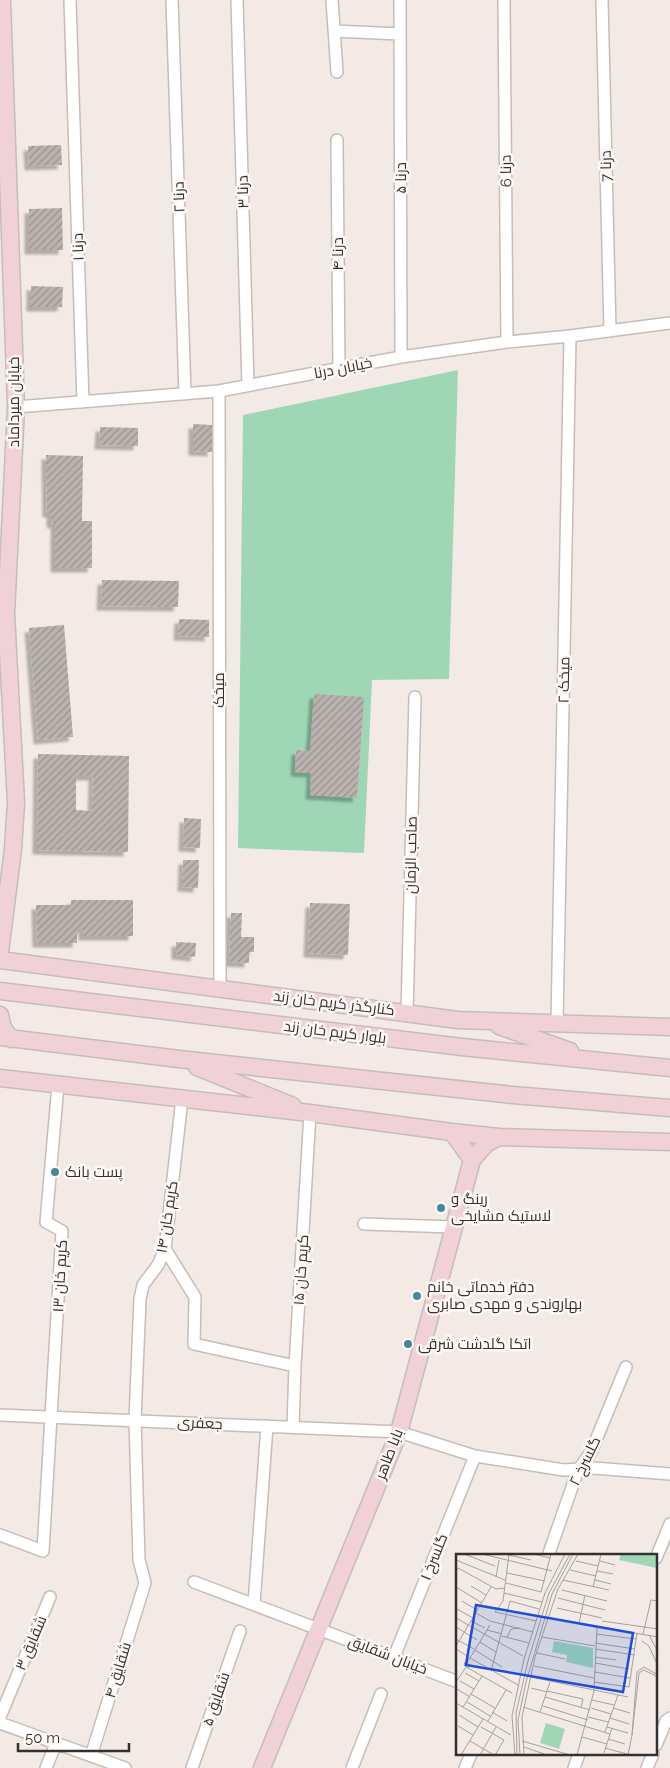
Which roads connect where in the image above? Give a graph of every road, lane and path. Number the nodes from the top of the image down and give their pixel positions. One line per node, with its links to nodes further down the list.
1 (2, 0): 12 (main road, خیابان میرداماد)
2 (70, 0): 23 (street, درنا ۱)
3 (172, 0): 22 (street, درنا ۲)
4 (237, 0): 20 (street, درنا ۳)
5 (332, 0): 9 (street)
6 (400, 0): 10 (street, درنا ۵)
7 (504, 0): 17 (street, درنا 6)
8 (602, 0): 15 (street, درنا 7)
9 (334, 31): 10 (street); 11 (street)
10 (400, 34): 18 (street, درنا ۵)
11 (337, 72)
12 (4, 140): 24 (main road, خیابان میرداماد)
13 (337, 140): 19 (street, درنا ۴)
14 (670, 323): 15 (street, خیابان درنا)
15 (610, 331): 16 (street, خیابان درنا)
16 (570, 336): 17 (street, خیابان درنا); 34 (street, میخک ۲)
17 (507, 342): 18 (street, خیابان درنا)
18 (401, 357): 19 (street, خیابان درنا)
19 (339, 369): 20 (street, خیابان درنا)
20 (248, 385): 21 (street, خیابان درنا)
21 (219, 391): 22 (street, خیابان درنا); 29 (street, میخک)
22 (185, 394): 23 (street, خیابان درنا)
23 (83, 402): 24 (street, خیابان درنا)
24 (16, 407): 25 (main road, خیابان میرداماد)
25 (3, 614): 27 (main road, خیابان میرداماد)
26 (415, 697): 31 (street, صاحب الزمان)
27 (0, 952)
28 (0, 960): 29 (main road, کنارگذر کریم خان زند)
29 (220, 988): 31 (main road, کنارگذر کریم خان زند)
30 (2, 993): 38 (main road, بلوار کریم خان زند)
31 (407, 1013): 33 (main road, کنارگذر کریم خان زند)
32 (0, 1015): 36 (main road)
33 (485, 1021): 34 (main road, کنارگذر کریم خان زند); 38 (main road)
34 (557, 1023): 35 (main road, کنارگذر کریم خان زند)
35 (670, 1027)
36 (6, 1038): 37 (main road)
37 (179, 1059): 43 (main road); 44 (main road)
38 (593, 1060): 39 (main road, بلوار کریم خان زند)
39 (670, 1068)
40 (0, 1078): 41 (main road)
41 (58, 1085): 42 (main road); 55 (street, کریم خان ۱۳)
42 (182, 1099): 44 (main road); 51 (street, کریم خان ۱۴)
43 (670, 1108)
44 (310, 1113): 45 (main road); 52 (street, کریم خان ۱۵)
45 (452, 1132): 46 (main road); 48 (main road)
46 (499, 1137): 47 (main road); 48 (main road)
47 (670, 1142)
48 (472, 1160): 50 (main road, بابا طاهر)
49 (364, 1224): 50 (street)
50 (454, 1228): 59 (main road, بابا طاهر)
51 (164, 1249): 52 (street); 56 (street, کریم خان ۱۴)
52 (295, 1366): 58 (street, کریم خان ۱۵)
53 (626, 1367): 61 (street, گلسرخ ۲)
54 (0, 1414): 55 (street, جعفری)
55 (51, 1417): 56 (street, جعفری); 64 (street)
56 (135, 1420): 57 (street, جعفری); 68 (street, کریم خان ۱۴)
57 (267, 1426): 58 (street, جعفری); 70 (street)
58 (293, 1427): 59 (street, جعفری)
59 (399, 1432): 60 (street, جعفری); 71 (main road, بابا طاهر)
60 (475, 1456): 61 (street, جعفری); 73 (street, گلسرخ ۱)
61 (578, 1470): 62 (street, جعفری); 65 (street, گلسرخ ۲)
62 (670, 1474)
63 (670, 1524): 66 (street)
64 (0, 1535)
65 (549, 1554)
66 (658, 1554)
67 (194, 1582): 70 (street, خیابان شقایق)
68 (145, 1583): 81 (street, شقایق ۴)
69 (50, 1597): 76 (street, شقایق ۳)
70 (254, 1604): 71 (street, خیابان شقایق)
71 (318, 1628): 73 (street, خیابان شقایق); 87 (main road, بابا طاهر)
72 (240, 1631): 86 (street, شقایق ۵)
73 (394, 1657): 74 (street, خیابان شقایق)
74 (456, 1681)
75 (380, 1694): 88 (street)
76 (0, 1717)
77 (670, 1718): 79 (street)
78 (0, 1723): 80 (street)
79 (658, 1739)
80 (56, 1743): 81 (street); 84 (street)
81 (91, 1756): 85 (street)
82 (470, 1756): 89 (street)
83 (578, 1756): 90 (street)
84 (46, 1768)
85 (125, 1768)
86 (192, 1768)
87 (262, 1768)
88 (352, 1768)
89 (465, 1768)
90 (574, 1768)

